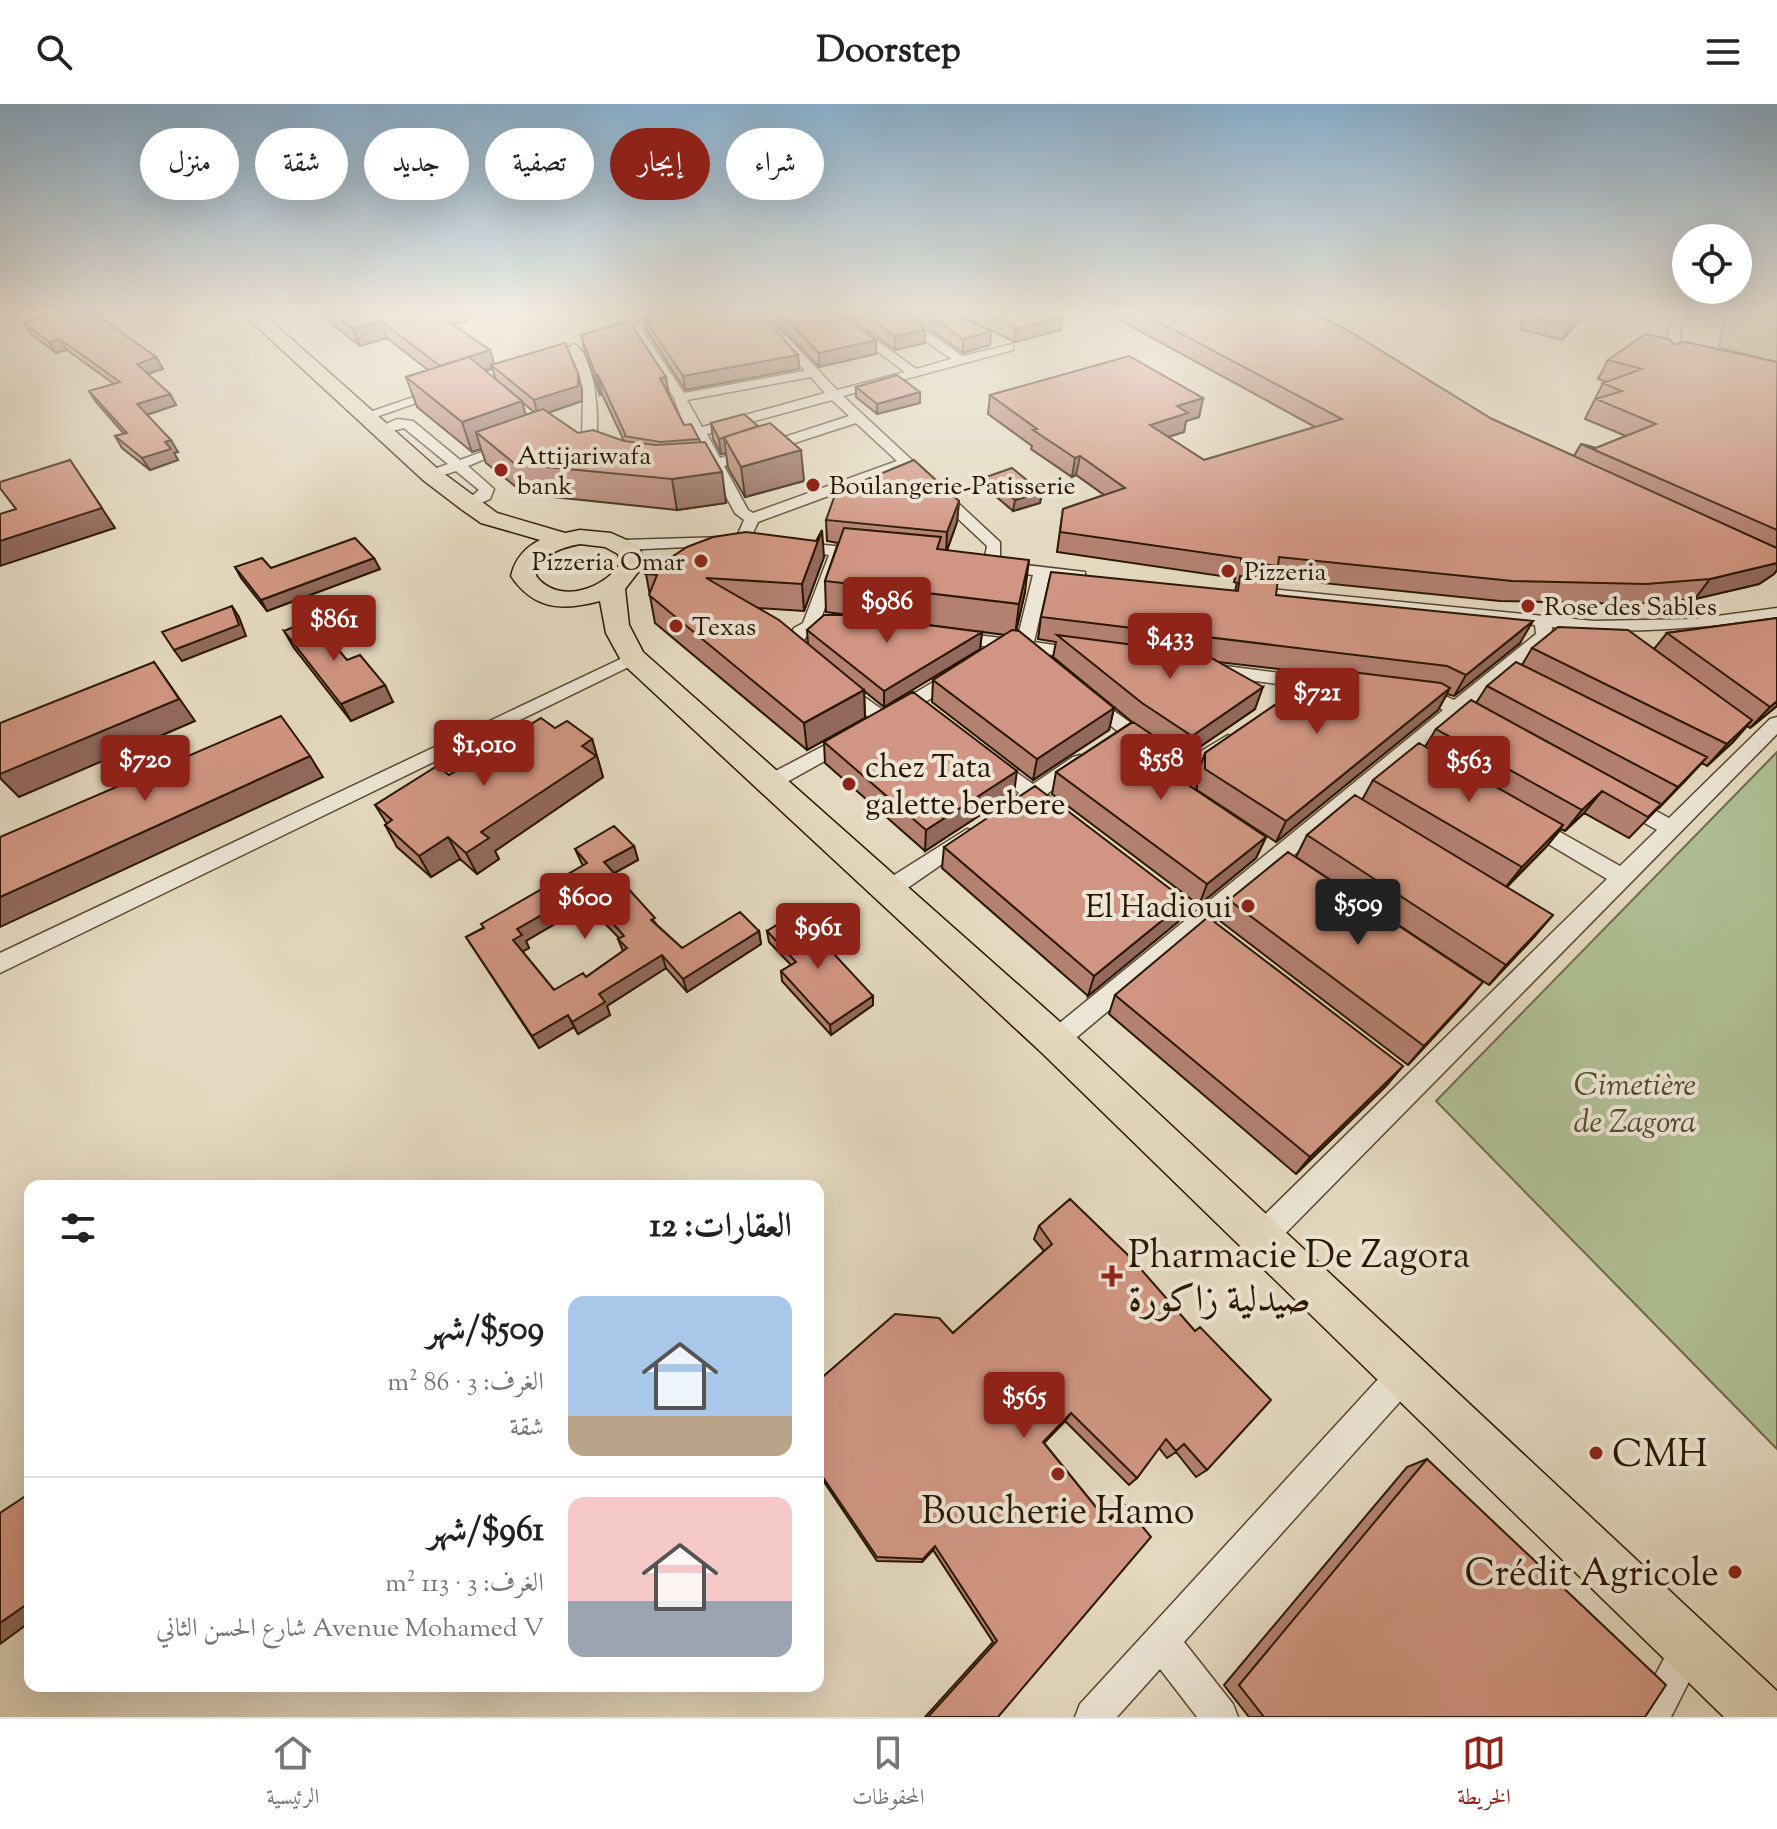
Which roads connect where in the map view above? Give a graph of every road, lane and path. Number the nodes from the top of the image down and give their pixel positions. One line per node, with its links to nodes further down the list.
1 (333, 387): 11 (main road)
2 (471, 387): 11 (street)
3 (591, 387): 14 (street)
4 (673, 387): 9 (street)
5 (737, 387): 9 (street)
6 (827, 387): 8 (street)
7 (854, 387): 8 (street)
8 (832, 393): 10 (street); 13 (street)
9 (680, 398): 13 (street)
10 (860, 417): 17 (street); 18 (street)
11 (373, 423): 19 (street); 21 (main road)
12 (573, 430): 14 (street)
13 (699, 432): 18 (street)
14 (590, 433): 16 (street)
15 (531, 438): 19 (street)
16 (614, 461)
17 (907, 462): 23 (street); 30 (street)
18 (715, 464): 20 (street); 23 (street)
19 (457, 466): 21 (street); 22 (street)
20 (671, 470)
21 (431, 475): 22 (main road)
22 (479, 511): 24 (main road); 29 (main road)
23 (752, 519): 25 (street)
24 (564, 540): 27 (main road); 29 (main road)
25 (759, 543): 26 (street); 27 (street)
26 (837, 551): 28 (street); 37 (street)
27 (628, 554): 32 (main road)
28 (885, 556)
29 (524, 567): 34 (main road)
30 (1042, 572): 31 (street); 44 (street)
31 (1103, 578)
32 (612, 588): 34 (main road); 41 (main road)
33 (1227, 590): 36 (street)
34 (562, 598): 41 (main road)
35 (1777, 613): 39 (street)
36 (1543, 621): 39 (street); 53 (street)
37 (811, 624): 38 (street); 54 (street)
38 (866, 626)
39 (1594, 626): 43 (street)
40 (928, 634): 42 (street)
41 (608, 638): 61 (main road); 74 (street)
42 (1005, 644): 44 (street); 54 (street)
43 (1618, 644)
44 (1024, 647): 45 (street); 46 (street)
45 (1104, 657)
46 (1047, 665)
47 (1199, 669): 48 (street)
48 (1310, 683): 50 (street); 52 (street)
49 (1070, 684): 60 (street)
50 (1357, 688)
51 (1403, 694): 53 (street)
52 (1285, 701)
53 (1455, 709): 57 (street); 64 (street)
54 (883, 719): 61 (street)
55 (1777, 723): 70 (street)
56 (1248, 727): 60 (street)
57 (1496, 731)
58 (973, 748): 63 (street)
59 (1092, 754): 63 (street)
60 (1174, 762): 67 (street)
61 (771, 782): 73 (main road)
62 (1603, 791): 70 (street)
63 (1033, 794): 65 (street); 69 (street)
64 (1342, 803): 68 (street); 75 (street)
65 (1006, 811)
66 (1513, 814): 72 (street)
67 (1212, 816)
68 (1368, 819)
69 (1069, 821)
70 (1670, 828): 72 (street)
71 (980, 829): 73 (street)
72 (1621, 877): 76 (street)
73 (888, 890): 75 (main road)
74 (0, 964)
75 (1055, 1041): 76 (main road)
76 (1260, 1239): 77 (main road)
77 (1403, 1375): 78 (street); 79 (main road)
78 (1160, 1640): 80 (street); 81 (street)
79 (1690, 1645): 82 (street); 83 (main road)
80 (1093, 1717)
81 (1220, 1717)
82 (1651, 1717)
83 (1764, 1717)

